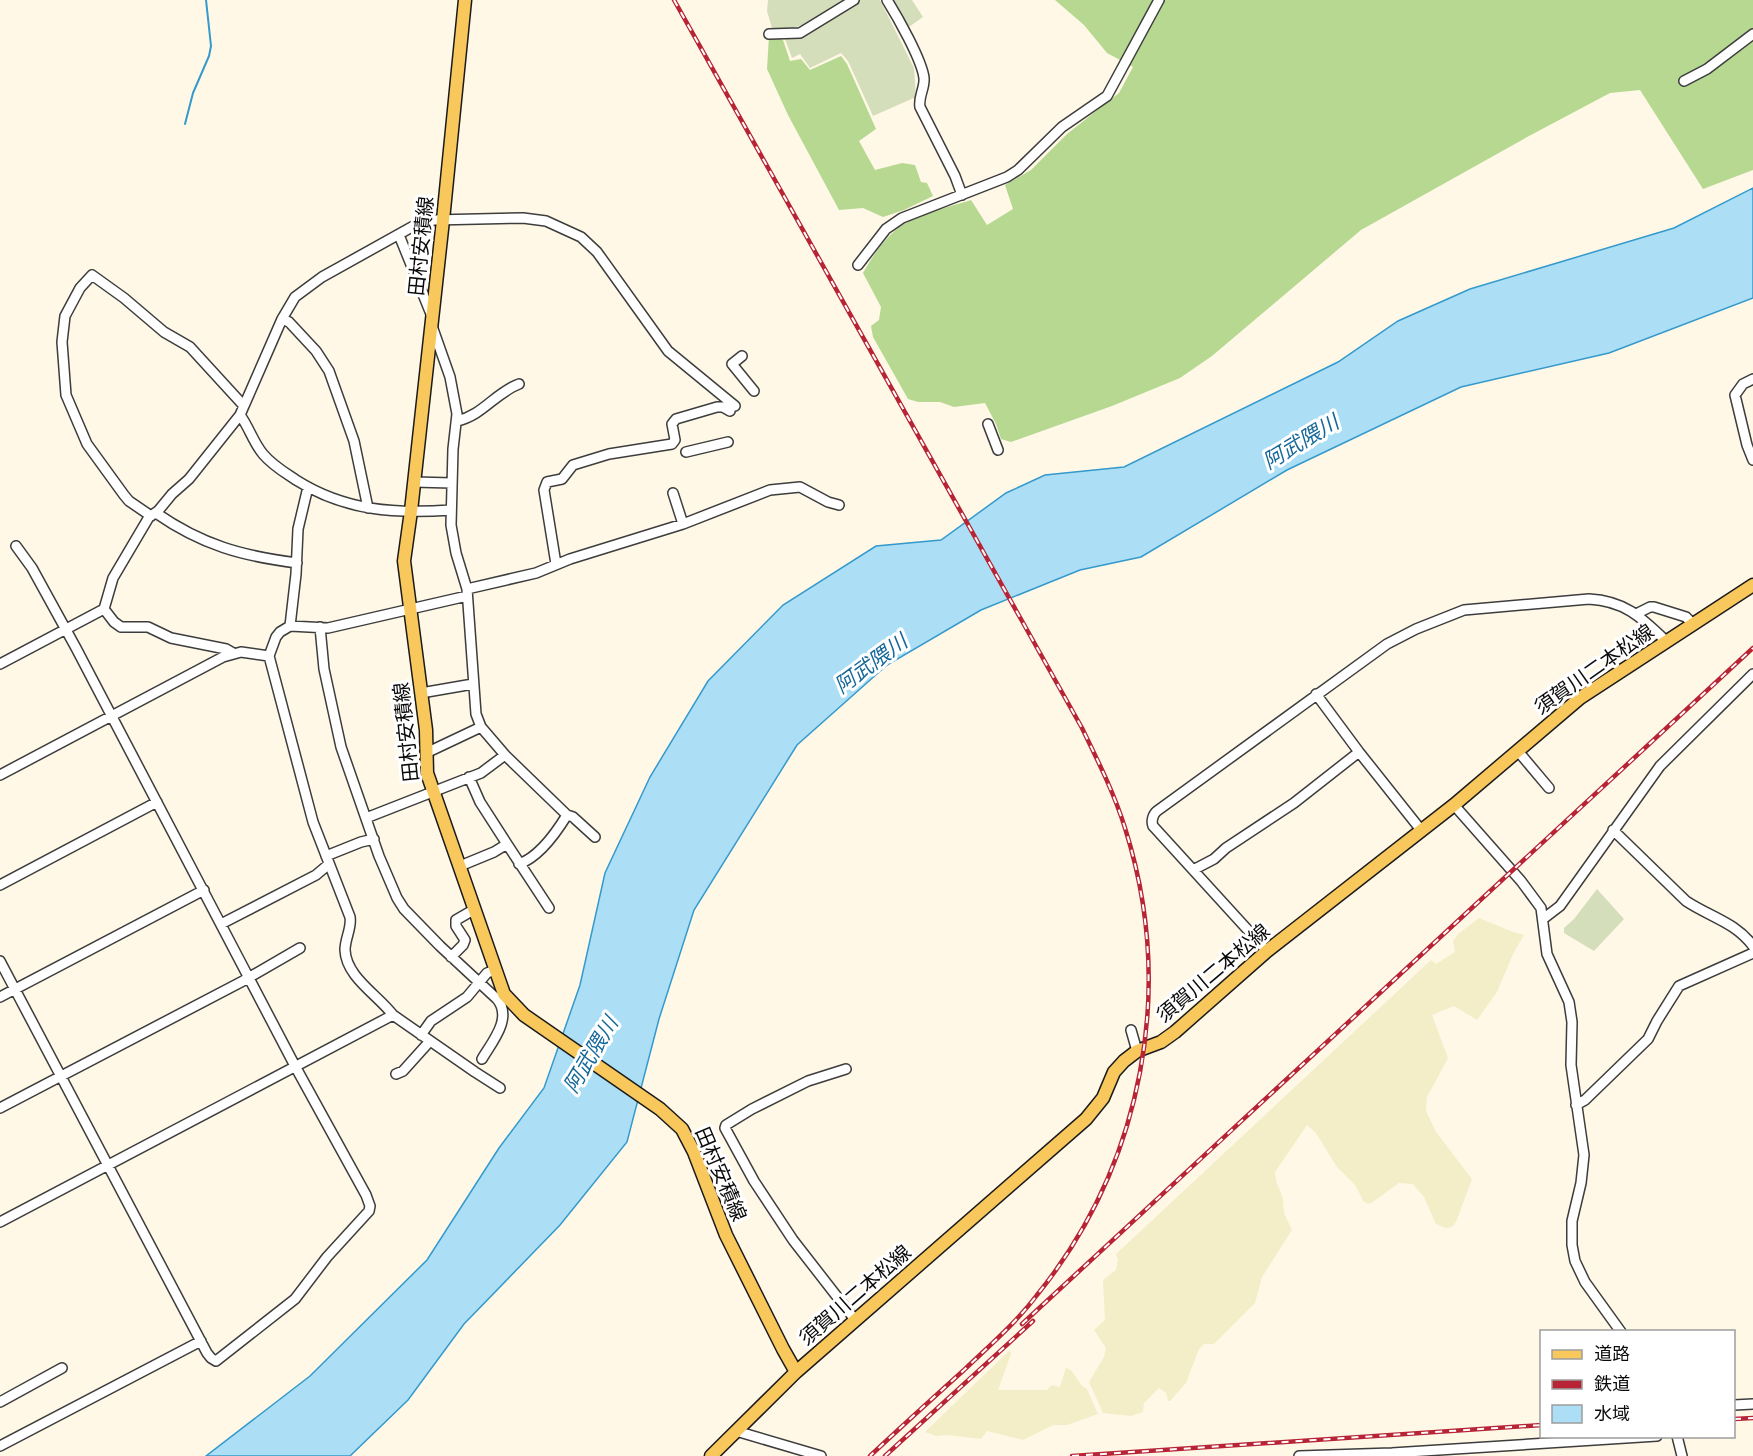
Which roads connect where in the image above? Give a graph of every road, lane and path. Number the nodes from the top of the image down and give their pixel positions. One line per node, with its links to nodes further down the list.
1 (465, 0): 9 (main road, 田村安積線)
2 (854, 0): 5 (street)
3 (887, 0): 8 (street)
4 (1159, 0): 8 (street)
5 (769, 34)
6 (1753, 34): 7 (street)
7 (1684, 81)
8 (962, 195): 11 (street)
9 (443, 220): 10 (street); 13 (main road, 田村安積線); 37 (street)
10 (399, 235): 12 (street); 13 (street)
11 (858, 265)
12 (282, 319): 18 (street); 30 (street)
13 (432, 320): 19 (street); 25 (main road, 田村安積線)
14 (742, 356): 17 (street)
15 (1753, 379): 24 (street)
16 (519, 384): 19 (street)
17 (754, 390)
18 (242, 410): 27 (street); 33 (street); 33 (street)
19 (458, 421): 26 (street)
20 (988, 424): 22 (street)
21 (728, 442): 23 (street)
22 (999, 450)
23 (686, 452)
24 (1753, 460)
25 (414, 482): 26 (street); 32 (main road, 田村安積線)
26 (452, 483): 31 (street)
27 (308, 487): 30 (street); 36 (street)
28 (673, 493): 34 (street)
29 (839, 505): 34 (street)
30 (368, 508): 32 (street)
31 (452, 510): 32 (street); 39 (street)
32 (411, 511): 41 (main road, 田村安積線)
33 (153, 514): 36 (street); 40 (street)
34 (683, 524): 37 (street)
35 (16, 546): 46 (street)
36 (297, 563): 44 (street)
37 (556, 564): 39 (street)
38 (1753, 585): 43 (main road, 須賀川二本松線)
39 (467, 592): 41 (street); 52 (street)
40 (105, 609): 46 (street); 48 (street)
41 (410, 610): 45 (street); 53 (main road, 田村安積線)
42 (1636, 614): 43 (street); 47 (street); 54 (street)
43 (1693, 624): 47 (main road, 須賀川二本松線)
44 (290, 626): 45 (street); 49 (street)
45 (320, 627): 68 (street)
46 (66, 630): 50 (street); 55 (street)
47 (1666, 641): 57 (main road, 須賀川二本松線)
48 (233, 653): 49 (street); 55 (street)
49 (269, 656): 74 (street)
50 (0, 664)
51 (1753, 674): 70 (street)
52 (473, 684): 53 (street); 56 (street)
53 (421, 693): 59 (main road, 田村安積線)
54 (1316, 694): 58 (street); 77 (street)
55 (112, 715): 61 (street); 65 (street)
56 (481, 727): 59 (street); 60 (street)
57 (1517, 750): 63 (street); 66 (main road, 須賀川二本松線)
58 (1359, 752): 69 (street); 77 (street)
59 (426, 753): 64 (main road, 田村安積線)
60 (505, 755): 62 (street); 67 (street)
61 (0, 775)
62 (469, 777): 64 (street); 73 (street)
63 (1549, 788)
64 (432, 791): 68 (street); 76 (main road, 田村安積線)
65 (157, 802): 78 (street); 79 (street)
66 (1454, 805): 69 (main road, 須賀川二本松線); 82 (street)
67 (567, 815): 71 (street); 75 (street)
68 (366, 818): 72 (street)
69 (1421, 830): 86 (main road, 須賀川二本松線)
70 (1613, 830): 82 (street); 84 (street)
71 (595, 837)
72 (374, 839): 74 (street); 88 (street)
73 (507, 844): 75 (street); 76 (street)
74 (327, 860): 83 (street); 95 (street)
75 (519, 864): 80 (street)
76 (460, 866): 81 (main road, 田村安積線)
77 (1193, 870): 86 (street)
78 (0, 885)
79 (204, 890): 83 (street); 93 (street)
80 (549, 908)
81 (475, 909): 88 (street); 90 (main road, 田村安積線)
82 (1543, 919): 106 (street)
83 (221, 924): 91 (street)
84 (1753, 946)
85 (300, 948): 91 (street)
86 (1267, 951): 99 (main road, 須賀川二本松線)
87 (1753, 953): 106 (street)
88 (451, 957): 92 (street)
89 (0, 961): 93 (street)
90 (495, 970): 92 (street); 114 (main road, 田村安積線)
91 (250, 977): 101 (street); 104 (street)
92 (479, 982): 97 (street); 100 (street)
93 (15, 989): 94 (street); 104 (street)
94 (0, 997)
95 (393, 1015): 97 (street); 101 (street)
96 (1131, 1030): 99 (street)
97 (421, 1035): 98 (street)
98 (430, 1041): 103 (street); 105 (street)
99 (1137, 1051): 110 (main road, 須賀川二本松線)
100 (482, 1059)
101 (295, 1066): 108 (street); 112 (street)
102 (846, 1069): 110 (street)
103 (396, 1074)
104 (61, 1076): 107 (street); 108 (street)
105 (500, 1088)
106 (1576, 1105): 111 (street)
107 (0, 1108)
108 (107, 1165): 109 (street); 112 (street)
109 (0, 1222)
110 (856, 1321): 114 (main road, 須賀川二本松線)
111 (1620, 1330)
112 (201, 1341): 121 (street)
113 (62, 1368): 115 (street)
114 (796, 1372): 118 (main road, 須賀川二本松線)
115 (0, 1402)
116 (1753, 1404): 117 (street)
117 (1735, 1406)
118 (735, 1431): 122 (main road, 須賀川二本松線); 123 (street)
119 (1640, 1438): 124 (street)
120 (1677, 1438): 125 (street)
121 (0, 1446)
122 (711, 1456)
123 (820, 1456)
124 (1299, 1456)
125 (1682, 1456)

